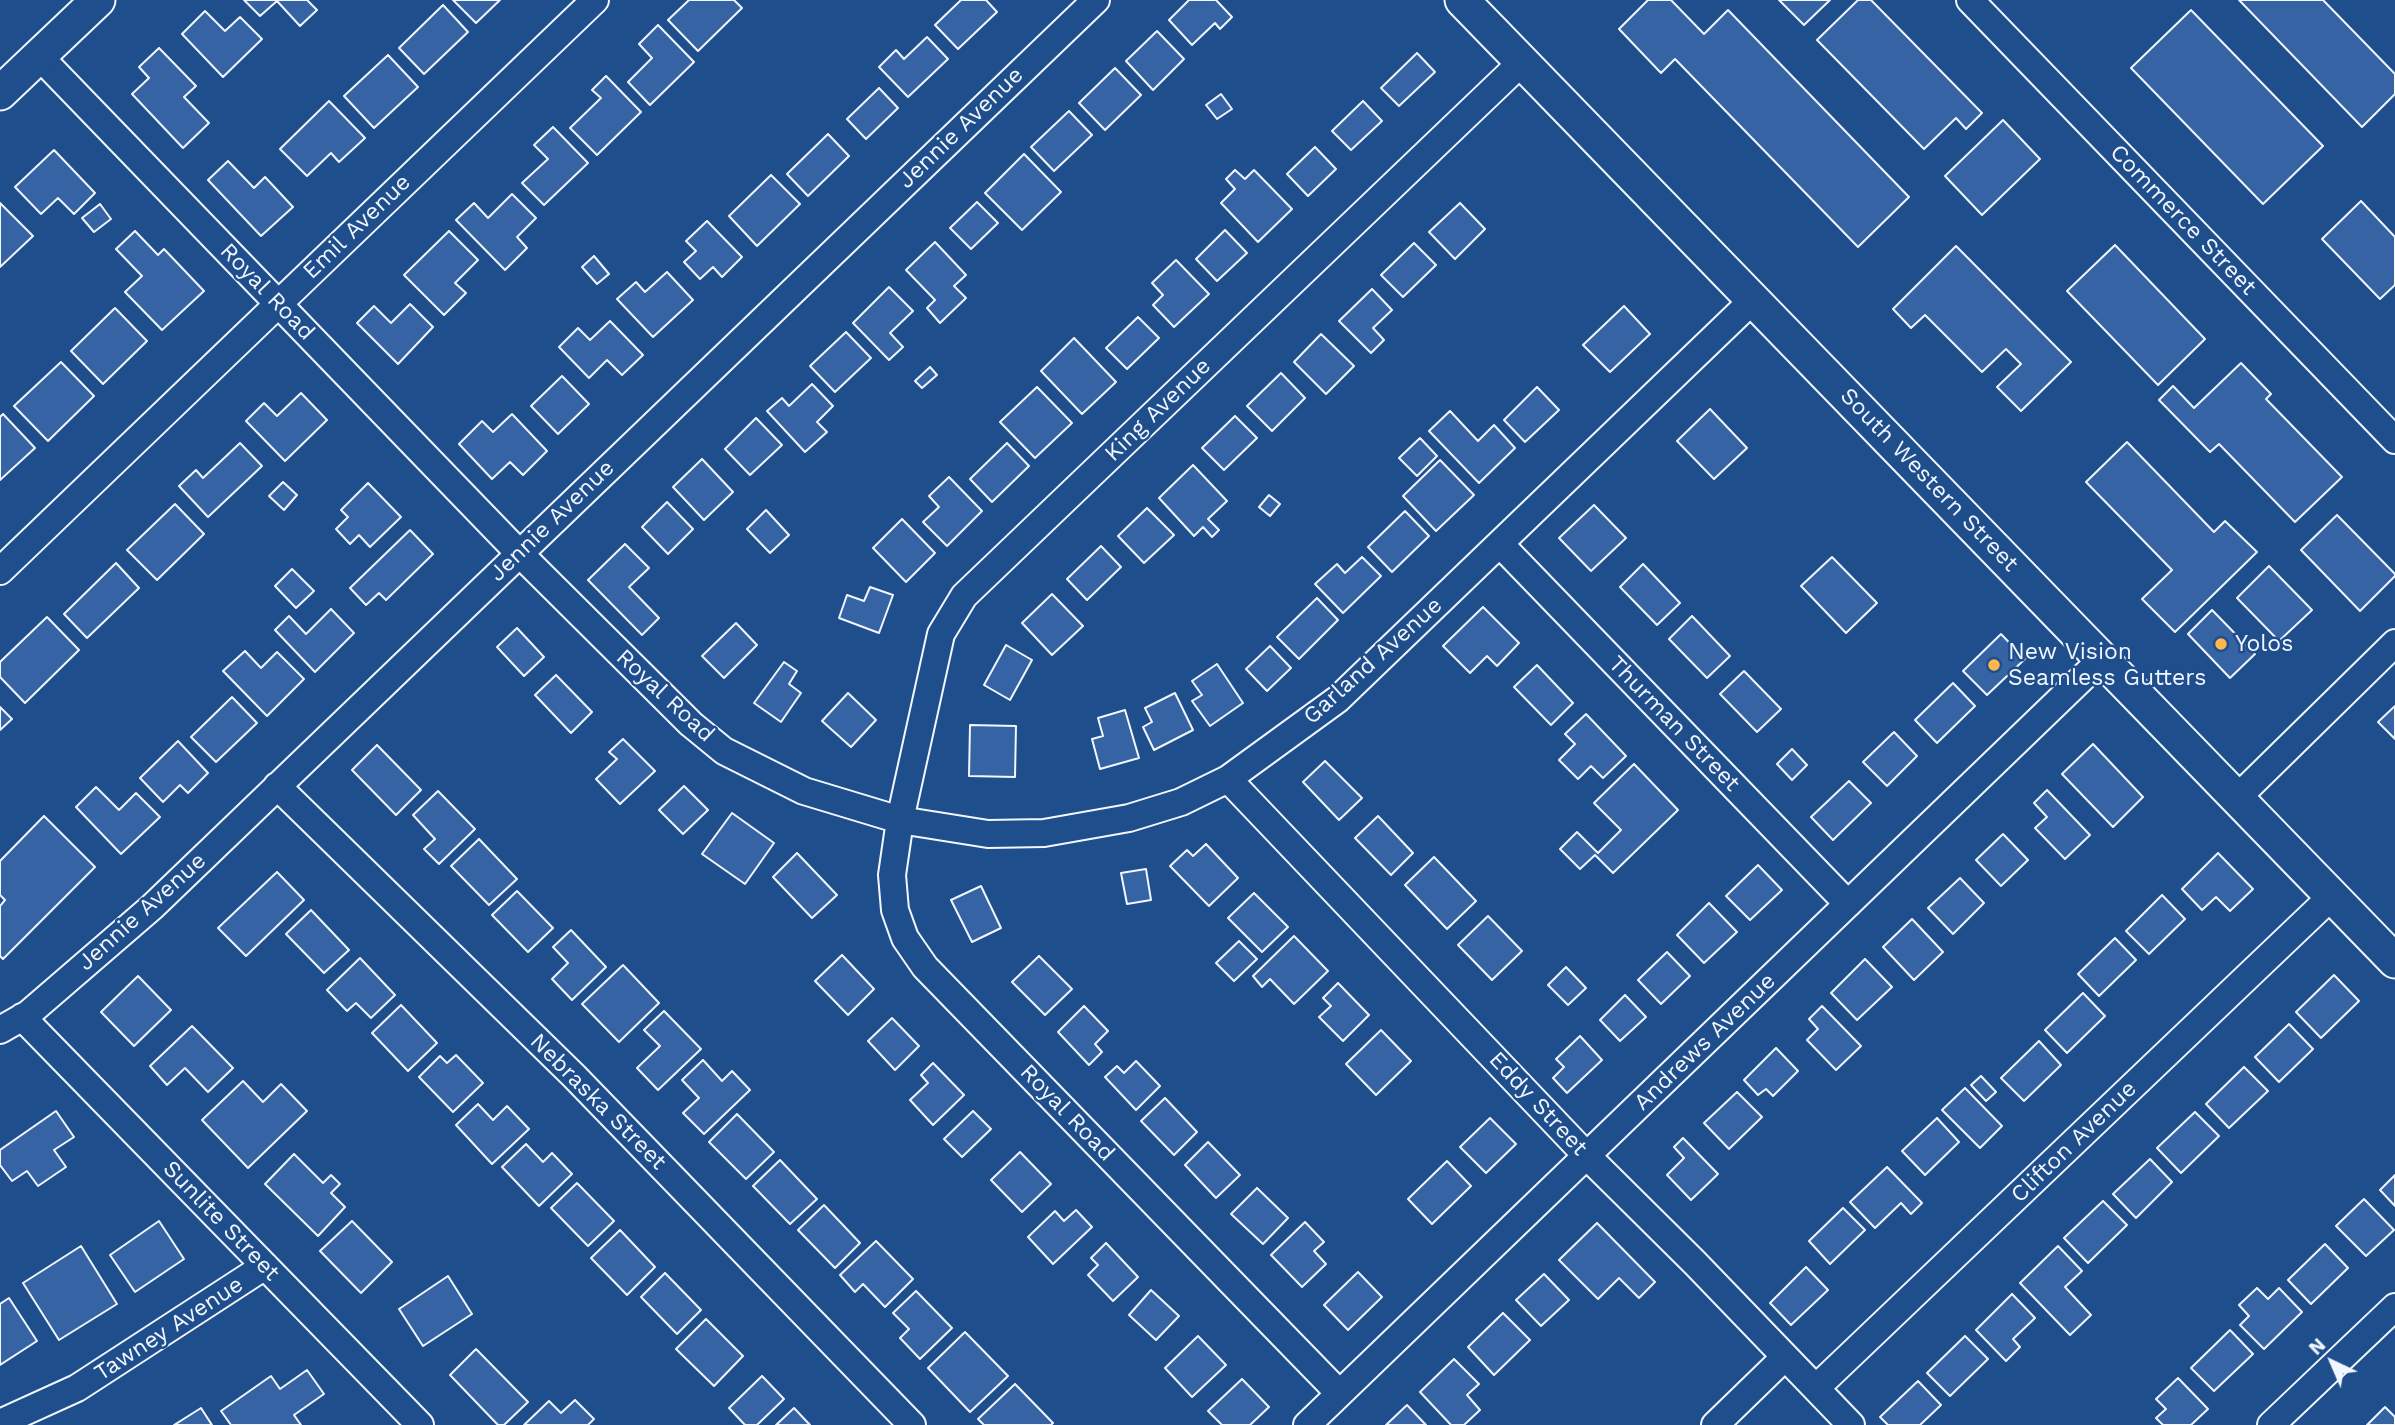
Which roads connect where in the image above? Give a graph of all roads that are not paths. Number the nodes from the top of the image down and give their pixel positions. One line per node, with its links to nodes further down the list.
1 (98, 0): 6 (main road)
2 (595, 0): 10 (street, Emil Avenue)
3 (1096, 0): 13 (street, Jennie Avenue)
4 (1462, 0): 7 (main road, South Western Street)
5 (1970, 0): 11 (street, Commerce Street)
6 (39, 56): 8 (main road); 10 (street, Royal Road)
7 (1522, 62): 9 (main road, South Western Street); 20 (street, King Avenue)
8 (0, 93)
9 (1755, 299): 12 (street, Garland Avenue); 16 (main road, South Western Street)
10 (277, 303): 13 (street, Royal Road); 14 (street, Emil Avenue)
11 (2395, 440)
12 (1500, 544): 17 (street, Garland Avenue); 22 (street, Thurman Street)
13 (519, 553): 18 (street, Jennie Avenue); 20 (street, Royal Road)
14 (0, 571)
15 (2395, 643): 19 (street)
16 (2102, 659): 19 (main road, South Western Street); 22 (street, Andrews Avenue)
17 (1228, 779): 20 (street, Garland Avenue); 25 (street, Eddy Street)
18 (277, 786): 24 (street, Jennie Avenue); 33 (street, Nebraska Street)
19 (2237, 798): 21 (main road, South Western Street)
20 (900, 821): 30 (street, Royal Road)
21 (2332, 896): 23 (main road, South Western Street); 29 (street, Clifton Avenue)
22 (1847, 904): 25 (street, Andrews Avenue)
23 (2395, 961)
24 (11, 1024): 26 (street, Sunlite Street)
25 (1587, 1156): 28 (street, Eddy Street); 30 (street, Andrews Avenue)
26 (265, 1266): 31 (street, Tawney Avenue); 32 (street, Sunlite Street)
27 (2395, 1307): 37 (street)
28 (1785, 1357): 29 (street, Eddy Street); 35 (street)
29 (1816, 1388): 36 (street, Eddy Street)
30 (1339, 1394): 34 (street, Andrews Avenue)
31 (0, 1423)
32 (420, 1425)
33 (912, 1425)
34 (1307, 1425)
35 (1714, 1425)
36 (1851, 1425)
37 (2271, 1425)

